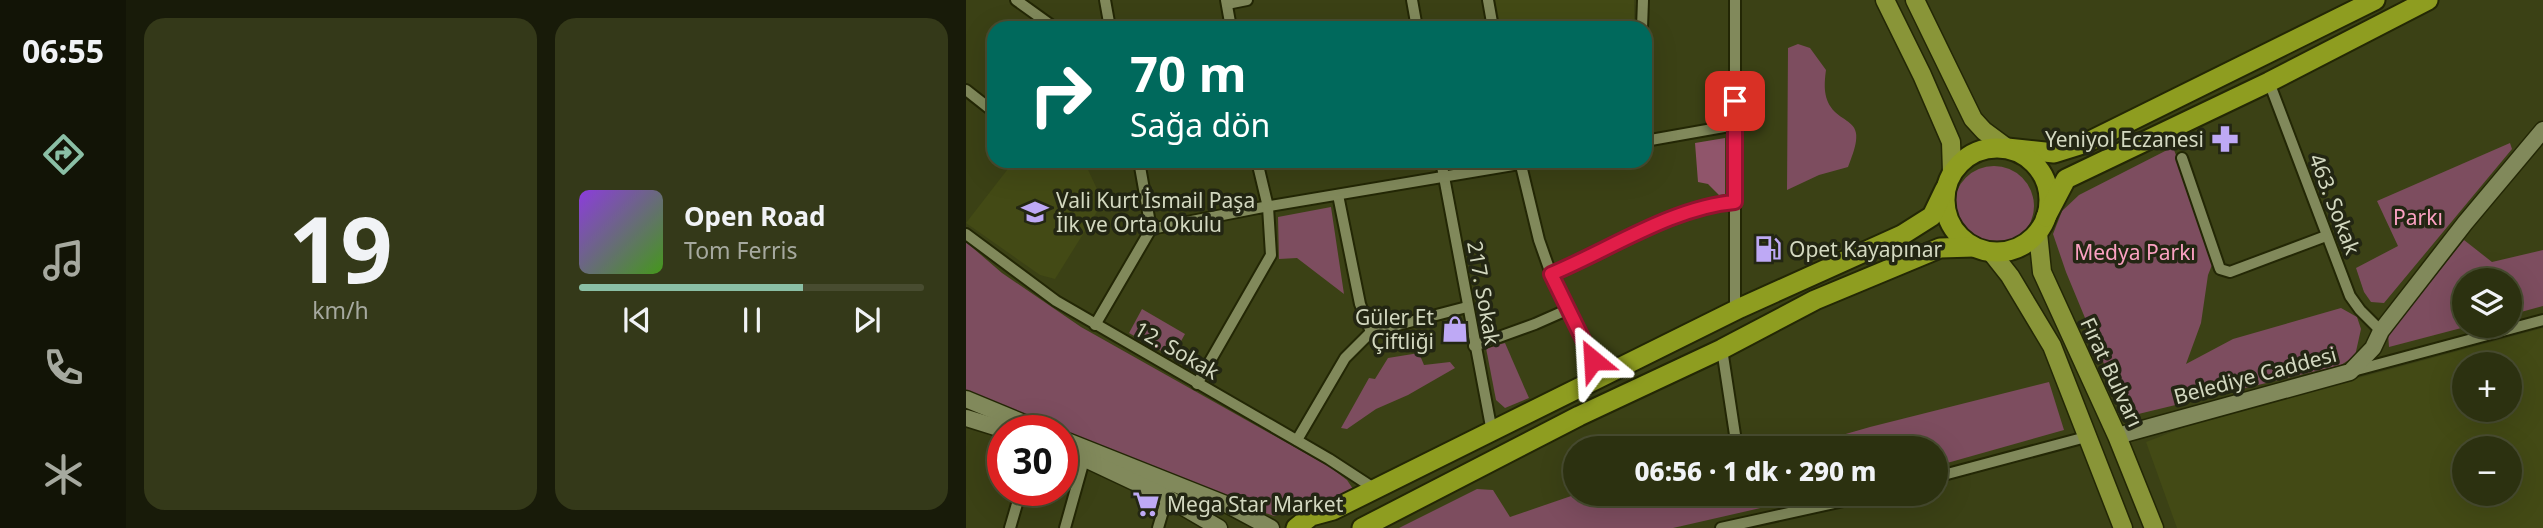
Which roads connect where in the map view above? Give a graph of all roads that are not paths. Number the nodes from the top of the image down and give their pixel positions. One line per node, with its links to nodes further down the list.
1 (1016, 0): 13 (street)
2 (1105, 0): 14 (street)
3 (1247, 0): 11 (street)
4 (1412, 0): 16 (street)
5 (1488, 0): 17 (street)
6 (1643, 0): 18 (street)
7 (1735, 0): 22 (street)
8 (1885, 0): 33 (main road)
9 (1915, 0): 25 (main road)
10 (2428, 0): 19 (highway)
11 (1226, 2): 15 (street)
12 (2364, 2): 25 (highway)
13 (1045, 21)
14 (1109, 21)
15 (1230, 21)
16 (1416, 21)
17 (1492, 21)
18 (1642, 21)
19 (2269, 82): 37 (highway); 40 (street, 463. Sokak)
20 (966, 90): 21 (street)
21 (987, 106)
22 (1735, 125): 24 (street); 35 (street)
23 (2543, 130): 48 (street, Belediye Caddesi)
24 (1652, 140)
25 (2007, 148): 33 (highway); 37 (highway)
26 (2182, 158): 40 (street)
27 (1140, 168): 38 (street)
28 (1259, 168): 36 (street)
29 (1442, 168): 32 (street, 217. Sokak)
30 (1493, 168): 32 (street)
31 (1521, 168): 42 (street)
32 (1444, 177): 34 (street); 43 (street, 217. Sokak)
33 (1949, 180): 41 (highway); 45 (highway)
34 (1338, 195): 36 (street); 49 (street)
35 (1735, 202): 42 (street); 45 (street)
36 (1268, 207): 38 (street); 54 (street)
37 (2042, 225): 41 (highway); 61 (main road, Fırat Bulvarı)
38 (1151, 229): 47 (street)
39 (966, 234): 47 (street, 12. Sokak)
40 (2326, 236): 48 (street, 463. Sokak)
41 (1983, 250): 51 (highway); 62 (main road, Fırat Bulvarı)
42 (1551, 274): 44 (street)
43 (1467, 307): 49 (street); 50 (street, 217. Sokak)
44 (1569, 309): 50 (street); 53 (street)
45 (1735, 310): 53 (highway)
46 (2543, 320): 52 (street)
47 (1095, 325): 54 (street, 12. Sokak)
48 (2381, 331): 52 (street, Belediye Caddesi)
49 (1371, 332): 63 (street)
50 (1474, 346): 59 (street, 217. Sokak)
51 (1722, 349): 60 (street); 81 (highway)
52 (2350, 372): 61 (street, Belediye Caddesi)
53 (1603, 377): 59 (highway)
54 (1197, 384): 63 (street, 12. Sokak)
55 (966, 399): 56 (street)
56 (1005, 415)
57 (969, 421): 58 (street)
58 (987, 426)
59 (1492, 432): 68 (highway)
60 (1735, 436)
61 (2117, 436): 84 (main road, Fırat Bulvarı)
62 (2086, 437): 67 (street); 83 (main road, Fırat Bulvarı)
63 (1297, 440): 68 (street, 12. Sokak)
64 (1078, 449): 66 (street)
65 (1078, 453): 66 (street)
66 (1086, 454): 69 (street); 75 (street)
67 (1948, 474)
68 (1375, 489): 72 (highway)
69 (1171, 490): 76 (street); 77 (street); 78 (street)
70 (1016, 506): 74 (street)
71 (1827, 506): 73 (street)
72 (1338, 507): 79 (highway); 80 (highway)
73 (1754, 524): 82 (street)
74 (1010, 528)
75 (1065, 528)
76 (1158, 528)
77 (1219, 528)
78 (1271, 528)
79 (1296, 528)
80 (1329, 528)
81 (1362, 528)
82 (1721, 528)
83 (2123, 528)
84 (2154, 528)

